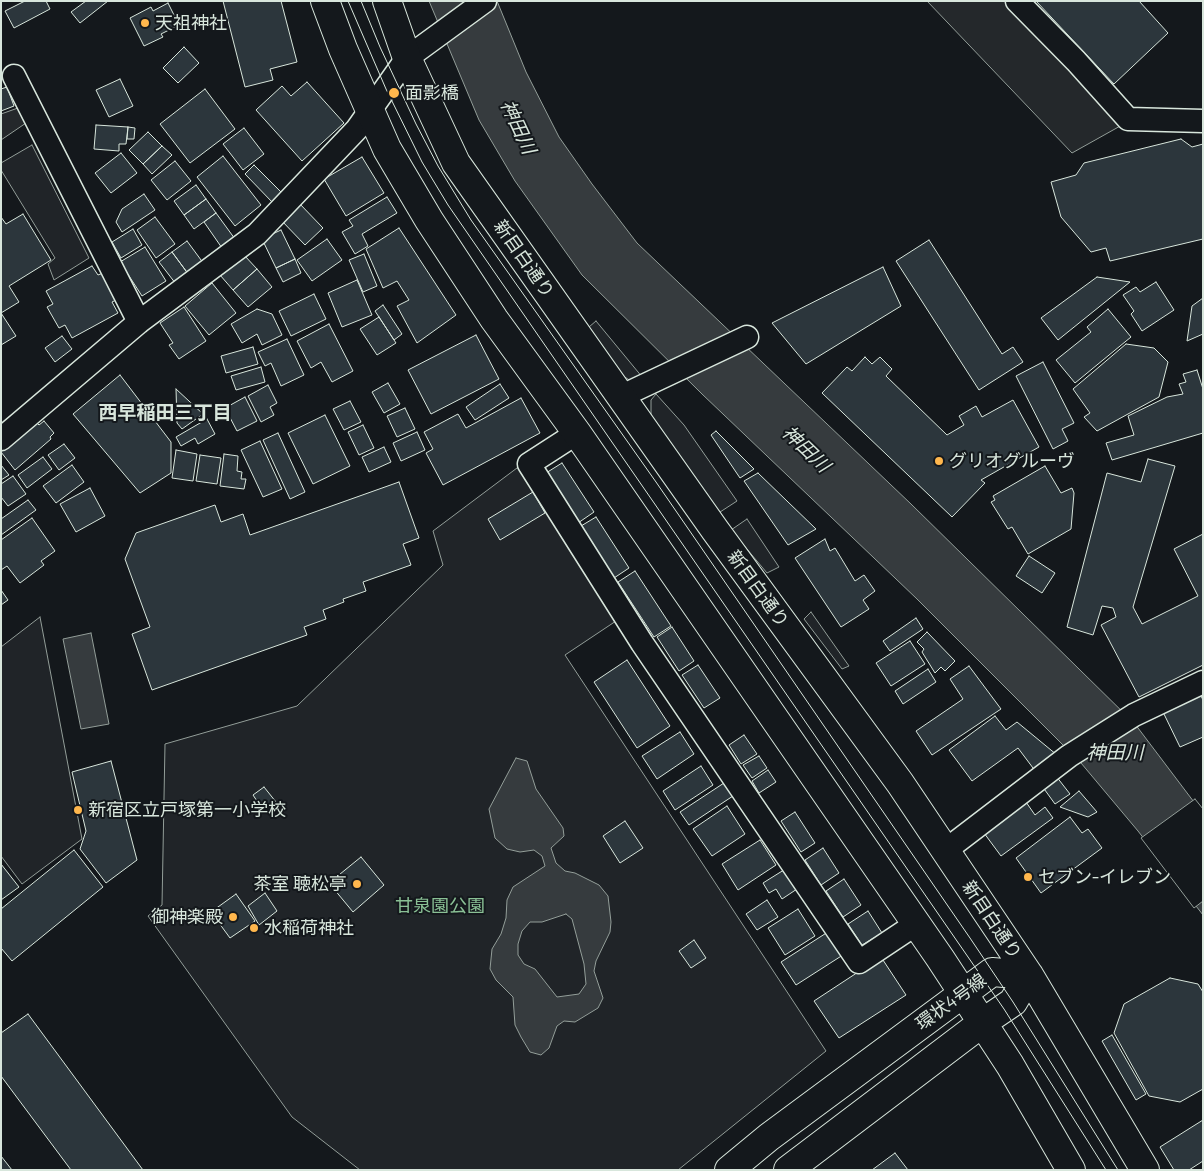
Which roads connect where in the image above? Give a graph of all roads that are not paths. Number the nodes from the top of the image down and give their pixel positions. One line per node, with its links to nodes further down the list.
1 (325, 1): 7 (main road)
2 (387, 1): 5 (main road, 新目白通り)
3 (485, 1): 5 (street)
4 (1017, 1): 8 (street)
5 (408, 58): 7 (street); 11 (main road, 新目白通り)
6 (14, 76): 9 (street)
7 (370, 112): 9 (street); 12 (main road)
8 (1203, 121)
9 (139, 322): 13 (street)
10 (745, 337): 11 (street)
11 (622, 396): 15 (main road, 新目白通り)
12 (577, 433): 16 (main road); 16 (street)
13 (1, 439)
14 (1203, 682): 15 (street)
15 (946, 850): 17 (main road, 新目白通り)
16 (916, 924): 18 (main road)
17 (1028, 975): 18 (main road, 環状4号線); 19 (main road, 環状4号線); 23 (main road, 新目白通り)
18 (962, 992): 19 (main road); 20 (main road, 環状4号線)
19 (982, 1023): 21 (main road, 環状4号線); 22 (main road)
20 (729, 1170)
21 (788, 1170)
22 (1071, 1170)
23 (1145, 1170)

